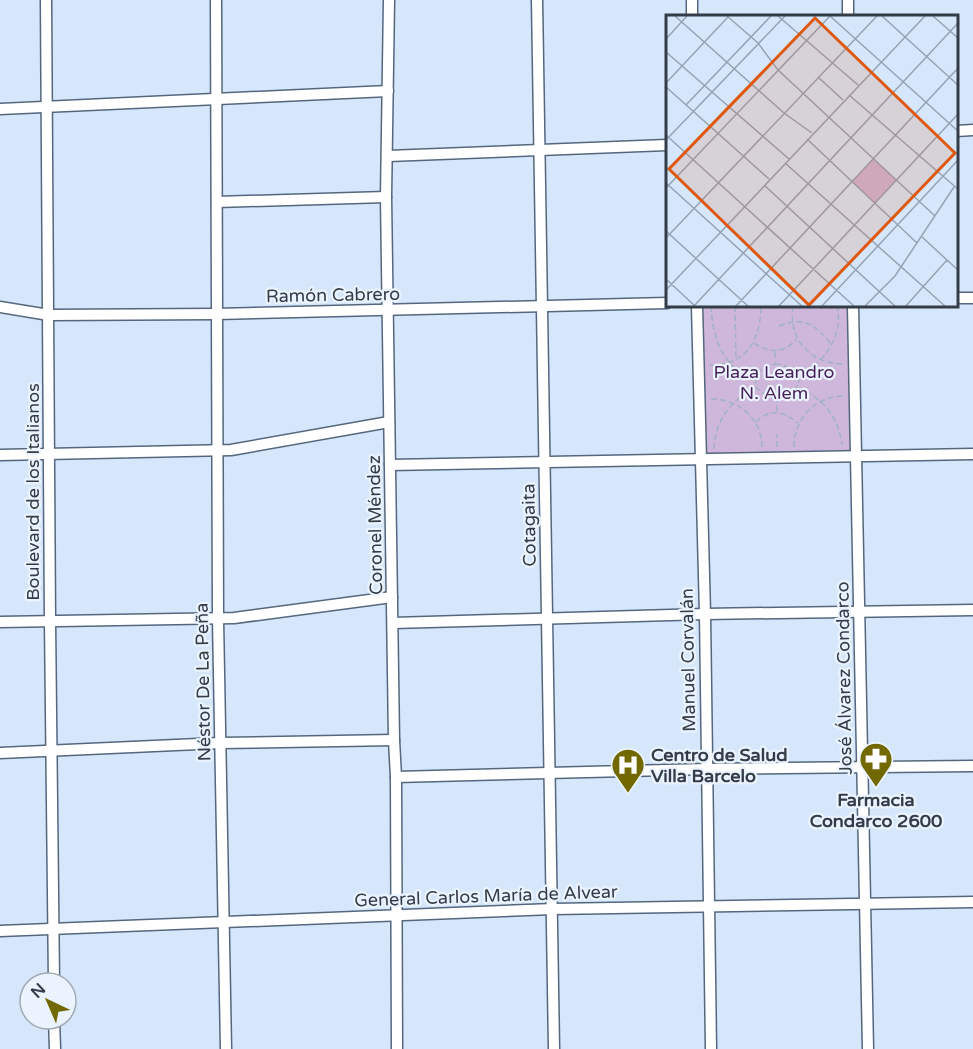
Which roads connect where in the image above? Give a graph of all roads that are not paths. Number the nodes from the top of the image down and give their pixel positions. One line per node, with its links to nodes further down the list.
1 (46, 0): 7 (street, Boulevard de los Italianos)
2 (216, 0): 6 (street, Néstor De La Peña)
3 (389, 0): 5 (street, Coronel Méndez)
4 (537, 0): 12 (street, Cotagaita)
5 (388, 91): 6 (street); 13 (street, Coronel Méndez)
6 (216, 98): 7 (street); 15 (street, Néstor De La Peña)
7 (46, 105): 8 (street); 23 (street, Boulevard de los Italianos)
8 (0, 109)
9 (973, 130): 10 (street)
10 (958, 131)
11 (666, 145): 12 (street)
12 (539, 150): 13 (street); 18 (street, Cotagaita)
13 (388, 156): 14 (street, Coronel Méndez)
14 (386, 197): 15 (street); 21 (street, Coronel Méndez)
15 (217, 202): 22 (street, Néstor De La Peña)
16 (666, 303): 18 (street, Ramón Cabrero)
17 (0, 307): 23 (street, Ramón Cabrero)
18 (542, 307): 21 (street, Ramón Cabrero); 31 (street, Cotagaita)
19 (697, 308): 30 (street, Manuel Corvalán)
20 (853, 308): 29 (street, José Álvarez Condarco)
21 (388, 310): 22 (street, Ramón Cabrero); 24 (street, Coronel Méndez)
22 (217, 314): 23 (street, Ramón Cabrero); 25 (street, Néstor De La Peña)
23 (49, 315): 26 (street, Boulevard de los Italianos)
24 (389, 422): 25 (street); 32 (street, Coronel Méndez)
25 (218, 451): 26 (street); 37 (street, Néstor De La Peña)
26 (49, 454): 28 (street); 39 (street, Boulevard de los Italianos)
27 (973, 454): 29 (street)
28 (0, 455)
29 (855, 456): 30 (street); 35 (street, José Álvarez Condarco)
30 (701, 459): 31 (street); 36 (street, Manuel Corvalán)
31 (545, 464): 32 (street); 38 (street, Cotagaita)
32 (390, 465): 33 (street, Coronel Méndez)
33 (392, 597): 37 (street); 41 (street, Coronel Méndez)
34 (973, 610): 35 (street)
35 (860, 612): 36 (street); 47 (street, José Álvarez Condarco)
36 (705, 614): 38 (street); 48 (street, Manuel Corvalán)
37 (218, 619): 39 (street); 43 (street, Néstor De La Peña)
38 (548, 619): 41 (street); 49 (street, Cotagaita)
39 (50, 621): 40 (street); 44 (street, Boulevard de los Italianos)
40 (0, 622)
41 (393, 623): 42 (street, Coronel Méndez)
42 (394, 740): 43 (street); 50 (street, Coronel Méndez)
43 (220, 743): 44 (street); 56 (street, Néstor De La Peña)
44 (51, 751): 45 (street); 57 (street, Boulevard de los Italianos)
45 (0, 753)
46 (973, 766): 47 (street)
47 (862, 768): 48 (street); 52 (street, José Álvarez Condarco)
48 (706, 769): 49 (street); 53 (street, Manuel Corvalán)
49 (549, 774): 50 (street); 54 (street, Cotagaita)
50 (396, 777): 55 (street, Coronel Méndez)
51 (973, 902): 52 (street, General Carlos María de Alvear)
52 (866, 904): 53 (street, General Carlos María de Alvear); 66 (street, José Álvarez Condarco)
53 (709, 907): 54 (street, General Carlos María de Alvear); 65 (street, Manuel Corvalán)
54 (553, 909): 55 (street, General Carlos María de Alvear); 64 (street, Cotagaita)
55 (397, 915): 56 (street, General Carlos María de Alvear); 63 (street, Coronel Méndez)
56 (224, 923): 57 (street, General Carlos María de Alvear); 62 (street, Néstor De La Peña)
57 (54, 929): 58 (street, General Carlos María de Alvear); 59 (street, Boulevard de los Italianos)
58 (0, 932)
59 (54, 971)
60 (54, 1031): 61 (street)
61 (55, 1049)
62 (226, 1049)
63 (397, 1049)
64 (554, 1049)
65 (711, 1049)
66 (868, 1049)

